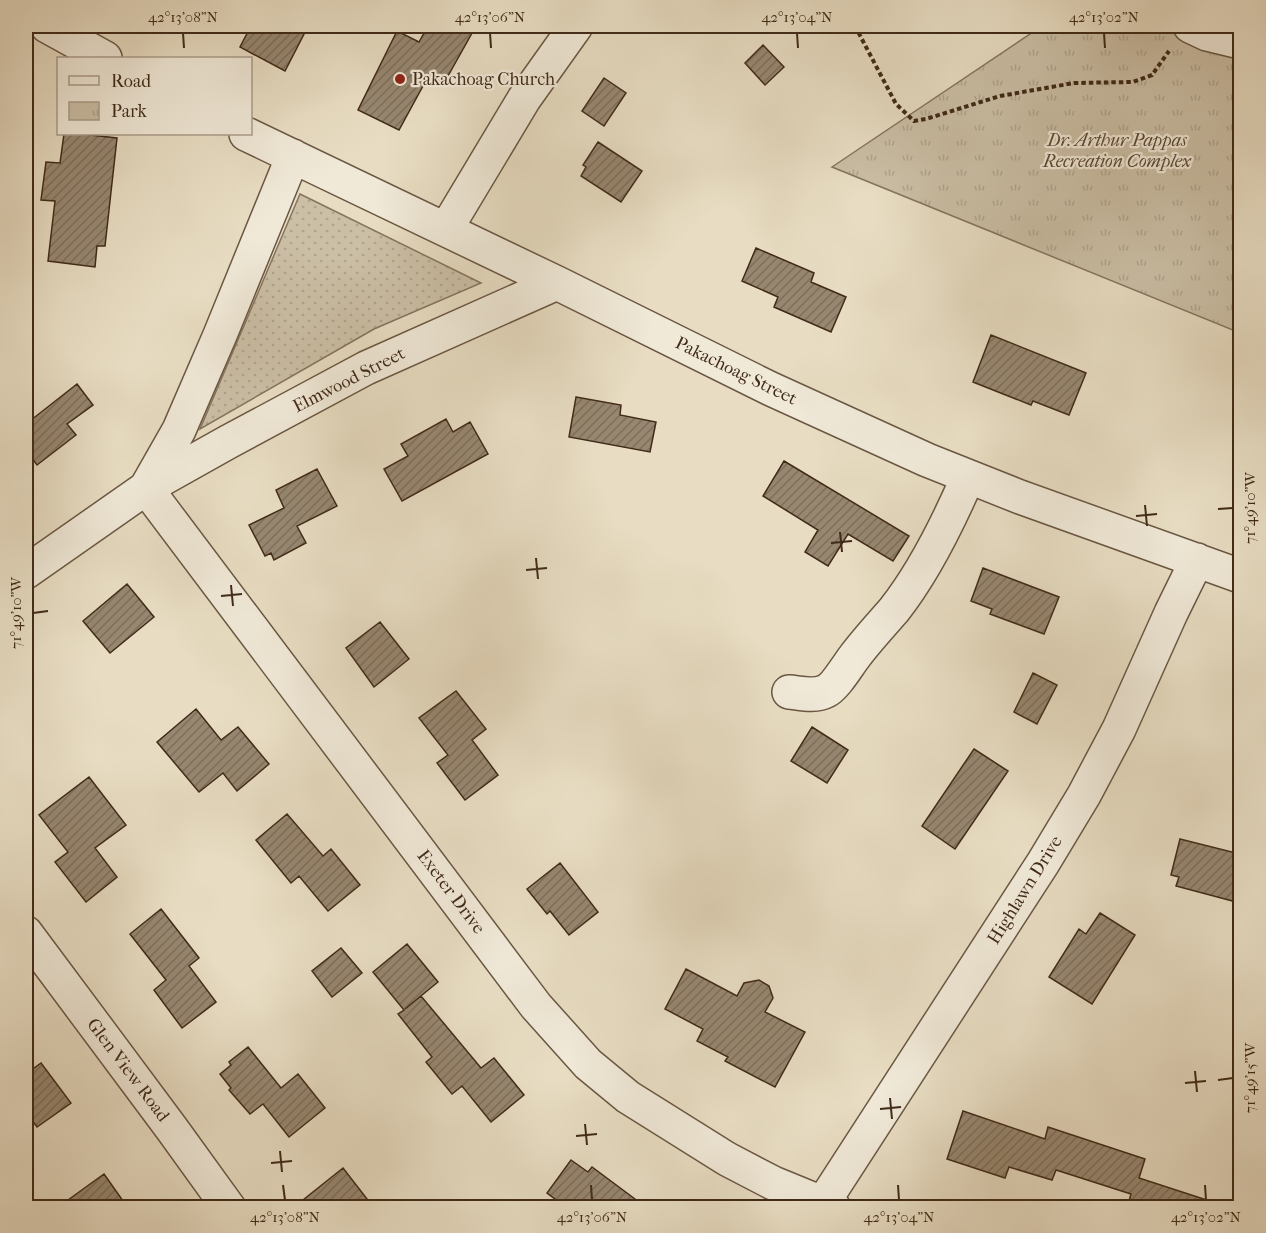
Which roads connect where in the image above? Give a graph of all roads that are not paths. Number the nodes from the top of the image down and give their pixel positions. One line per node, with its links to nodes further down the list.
1 (47, 26): 5 (street)
2 (576, 26): 8 (street)
3 (1181, 35): 4 (street)
4 (1240, 42)
5 (103, 57)
6 (248, 135): 7 (street, Pakachoag Street)
7 (293, 156): 8 (street, Pakachoag Street); 11 (street, Elmwood Street)
8 (446, 229): 9 (street, Pakachoag Street)
9 (557, 283): 10 (street, Pakachoag Street); 11 (street, Elmwood Street)
10 (968, 477): 12 (street, Pakachoag Street); 15 (street)
11 (146, 488): 13 (street, Elmwood Street); 17 (street, Exeter Drive)
12 (1197, 560): 14 (street, Pakachoag Street); 17 (street, Highlawn Drive)
13 (26, 572)
14 (1240, 576)
15 (789, 692)
16 (26, 933): 18 (street, Glen View Road)
17 (828, 1205)
18 (229, 1208)

